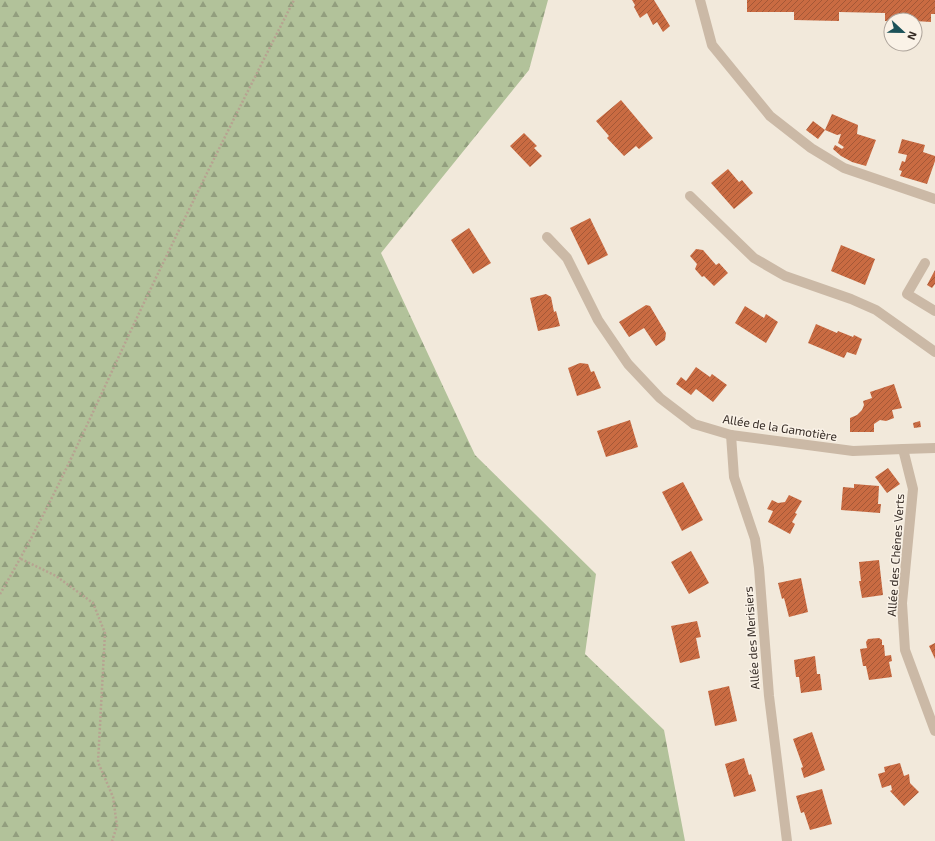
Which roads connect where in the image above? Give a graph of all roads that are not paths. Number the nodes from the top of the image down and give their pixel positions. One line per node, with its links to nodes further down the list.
1 (700, 0): 3 (street)
2 (690, 196): 7 (street)
3 (935, 200)
4 (547, 237): 8 (street, Allée de la Gamotière)
5 (925, 262): 6 (street)
6 (935, 311)
7 (935, 352)
8 (731, 435): 9 (street, Allée de la Gamotière); 12 (street, Allée des Merisiers)
9 (903, 448): 10 (street, Allée de la Gamotière); 11 (street, Allée des Chênes Verts)
10 (935, 448)
11 (935, 731)
12 (788, 841)

